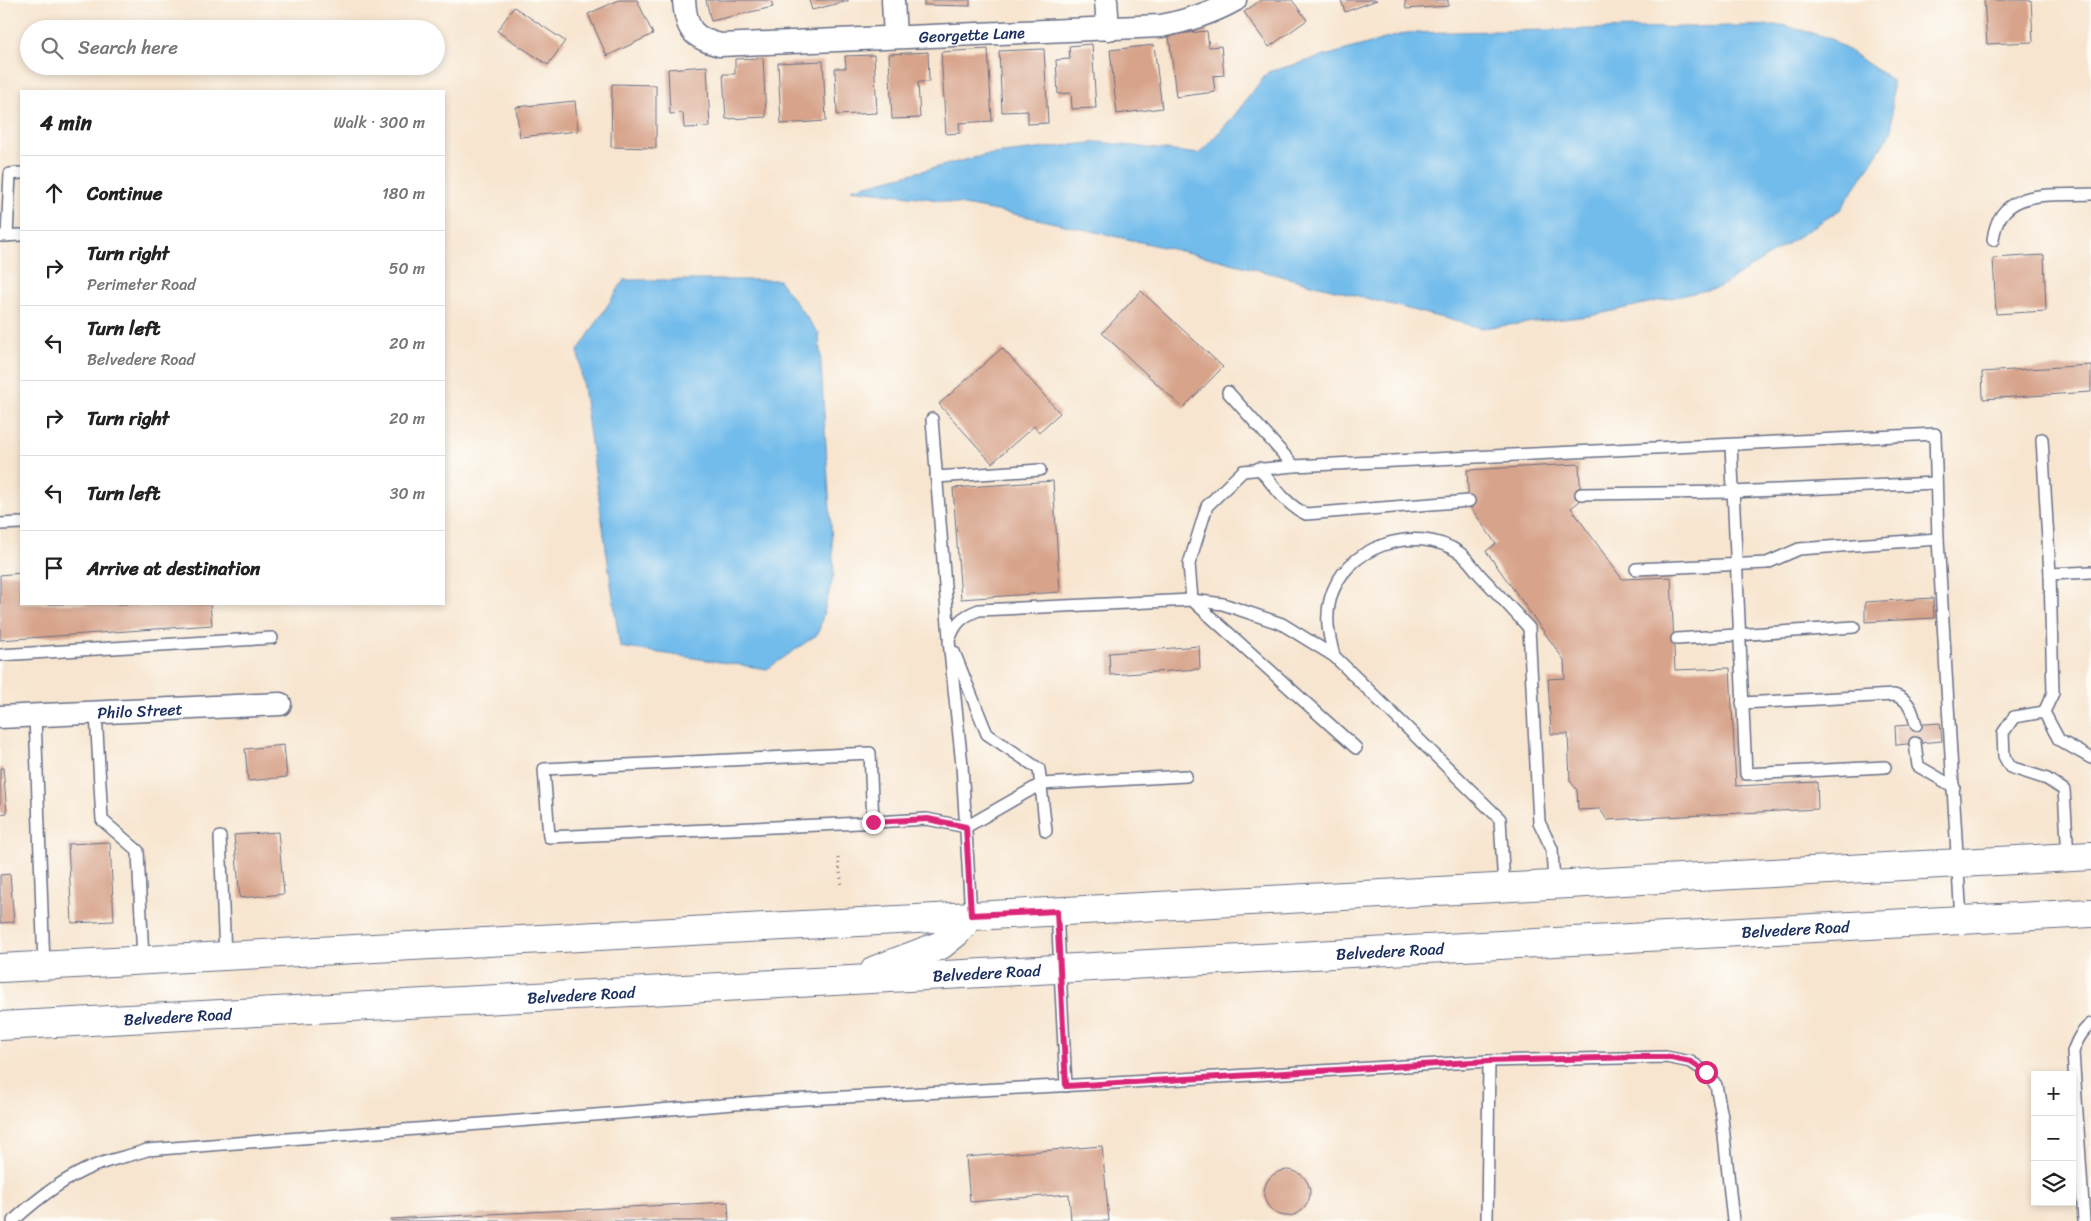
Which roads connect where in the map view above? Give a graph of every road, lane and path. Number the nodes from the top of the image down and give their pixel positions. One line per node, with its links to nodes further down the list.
1 (684, 0): 6 (street, Georgette Lane)
2 (893, 0): 6 (street)
3 (1106, 0): 5 (street)
4 (1235, 0): 5 (street, Georgette Lane)
5 (1108, 29): 6 (street, Georgette Lane)
6 (896, 37)
7 (20, 173): 10 (lane)
8 (2091, 194): 11 (lane)
9 (20, 235): 10 (lane)
10 (4, 236)
11 (1993, 240)
12 (1228, 392): 16 (lane)
13 (932, 419): 19 (lane)
14 (2042, 439): 30 (lane)
15 (1731, 445): 16 (lane); 20 (lane); 21 (lane)
16 (1294, 466): 17 (lane)
17 (1259, 468): 23 (lane); 31 (lane)
18 (1040, 470): 19 (lane)
19 (936, 477): 36 (lane)
20 (1936, 483): 21 (lane); 26 (lane)
21 (1732, 492): 22 (lane); 27 (lane)
22 (1581, 494)
23 (1469, 501)
24 (20, 523): 25 (lane)
25 (0, 524)
26 (1938, 539): 27 (lane); 52 (lane)
27 (1736, 565): 28 (lane); 33 (lane)
28 (1636, 569)
29 (2091, 572): 30 (lane)
30 (2050, 574): 41 (lane)
31 (1192, 600): 36 (lane); 38 (lane); 47 (lane)
32 (1854, 627): 33 (lane)
33 (1739, 635): 35 (lane); 39 (lane)
34 (272, 638): 37 (lane)
35 (1677, 639)
36 (949, 641): 51 (lane); 54 (lane)
37 (0, 655)
38 (1334, 656): 60 (lane); 62 (lane)
39 (1742, 703): 45 (lane); 49 (lane)
40 (280, 704): 42 (street, Philo Street)
41 (2044, 712): 48 (lane); 57 (lane)
42 (96, 713): 43 (street, Philo Street); 68 (lane)
43 (35, 716): 44 (street, Philo Street); 69 (lane)
44 (0, 717)
45 (1916, 725)
46 (1915, 743): 52 (lane)
47 (1356, 748)
48 (2091, 758)
49 (1885, 767)
50 (1186, 776): 51 (lane)
51 (1041, 784): 54 (lane); 55 (lane)
52 (1954, 787): 59 (lane)
53 (873, 822): 53 (lane); 54 (lane)
54 (966, 827): 65 (lane)
55 (1046, 831)
56 (220, 837): 67 (lane)
57 (2079, 856): 59 (main road)
58 (838, 858): 61 (path)
59 (1958, 863): 60 (main road); 66 (lane)
60 (1554, 884): 62 (main road)
61 (842, 886)
62 (1504, 886): 63 (main road)
63 (1057, 911): 65 (main road); 71 (lane)
64 (2091, 913): 66 (main road, Belvedere Road)
65 (971, 915): 67 (main road); 72 (main road)
66 (1961, 920): 71 (main road, Belvedere Road)
67 (225, 955): 68 (main road)
68 (143, 960): 69 (main road)
69 (44, 966): 70 (main road)
70 (0, 968)
71 (1060, 968): 72 (main road, Belvedere Road); 76 (lane)
72 (846, 981): 74 (main road, Belvedere Road)
73 (2091, 1024): 80 (lane)
74 (1, 1026)
75 (1489, 1061): 76 (lane); 78 (lane); 79 (lane)
76 (1066, 1086): 77 (lane)
77 (14, 1221)
78 (1487, 1221)
79 (1733, 1221)
80 (2084, 1221)

